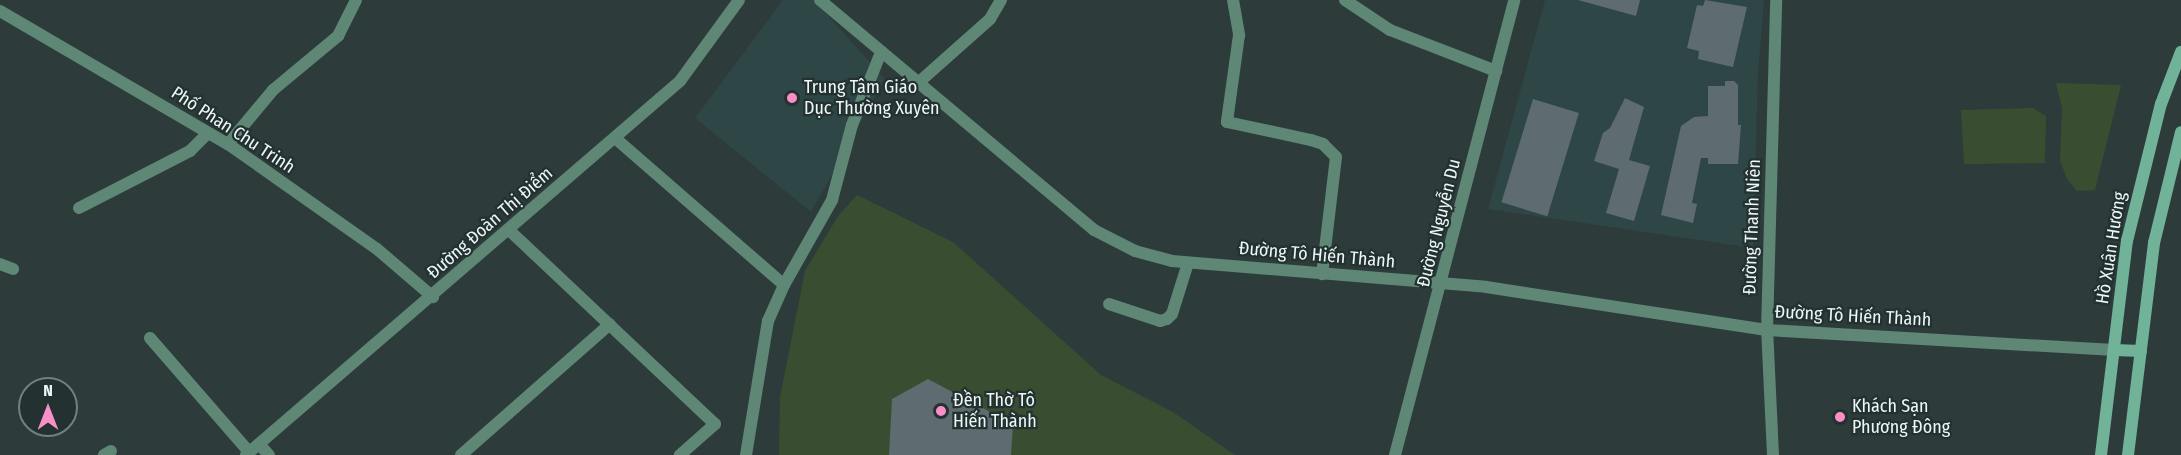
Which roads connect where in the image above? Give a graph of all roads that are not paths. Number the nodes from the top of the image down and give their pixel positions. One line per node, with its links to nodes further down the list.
1 (356, 0): 17 (street)
2 (739, 0): 16 (street, Đường Đoàn Thị Điểm)
3 (820, 0): 10 (street, Đường Tô Hiến Thành)
4 (1001, 0): 13 (street)
5 (1233, 0): 23 (street)
6 (1345, 0): 12 (street)
7 (1514, 0): 12 (street, Đường Nguyễn Du)
8 (1776, 0): 29 (street, Đường Thanh Niên)
9 (0, 11): 15 (street, Phố Phan Chu Trinh)
10 (881, 52): 13 (street, Đường Tô Hiến Thành); 25 (street)
11 (2181, 52): 31 (main road, Hồ Xuân Hương)
12 (1496, 71): 24 (street, Đường Nguyễn Du)
13 (918, 83): 20 (street, Đường Tô Hiến Thành)
14 (2181, 132): 32 (main road)
15 (207, 133): 17 (street, Phố Phan Chu Trinh); 18 (street)
16 (615, 138): 19 (street, Đường Đoàn Thị Điểm); 25 (street)
17 (228, 144): 26 (street, Phố Phan Chu Trinh)
18 (79, 208)
19 (510, 230): 26 (street, Đường Đoàn Thị Điểm); 28 (street)
20 (1188, 263): 23 (street, Đường Tô Hiến Thành); 27 (street)
21 (0, 264): 22 (street)
22 (13, 269)
23 (1322, 274): 24 (street, Đường Tô Hiến Thành)
24 (1442, 284): 29 (street, Đường Tô Hiến Thành); 39 (street, Đường Nguyễn Du)
25 (784, 285): 38 (street)
26 (433, 297): 33 (street, Đường Đoàn Thị Điểm)
27 (1109, 304)
28 (610, 324): 36 (street); 37 (street)
29 (1767, 330): 31 (street, Đường Tô Hiến Thành); 40 (street, Đường Thanh Niên)
30 (150, 338): 34 (street)
31 (2114, 350): 32 (main road); 41 (main road, Hồ Xuân Hương)
32 (2141, 351): 42 (main road)
33 (259, 444): 34 (street, Đường Đoàn Thị Điểm); 35 (street)
34 (248, 454)
35 (269, 455)
36 (461, 455)
37 (680, 455)
38 (746, 455)
39 (1395, 455)
40 (1773, 455)
41 (2101, 455)
42 (2128, 455)

